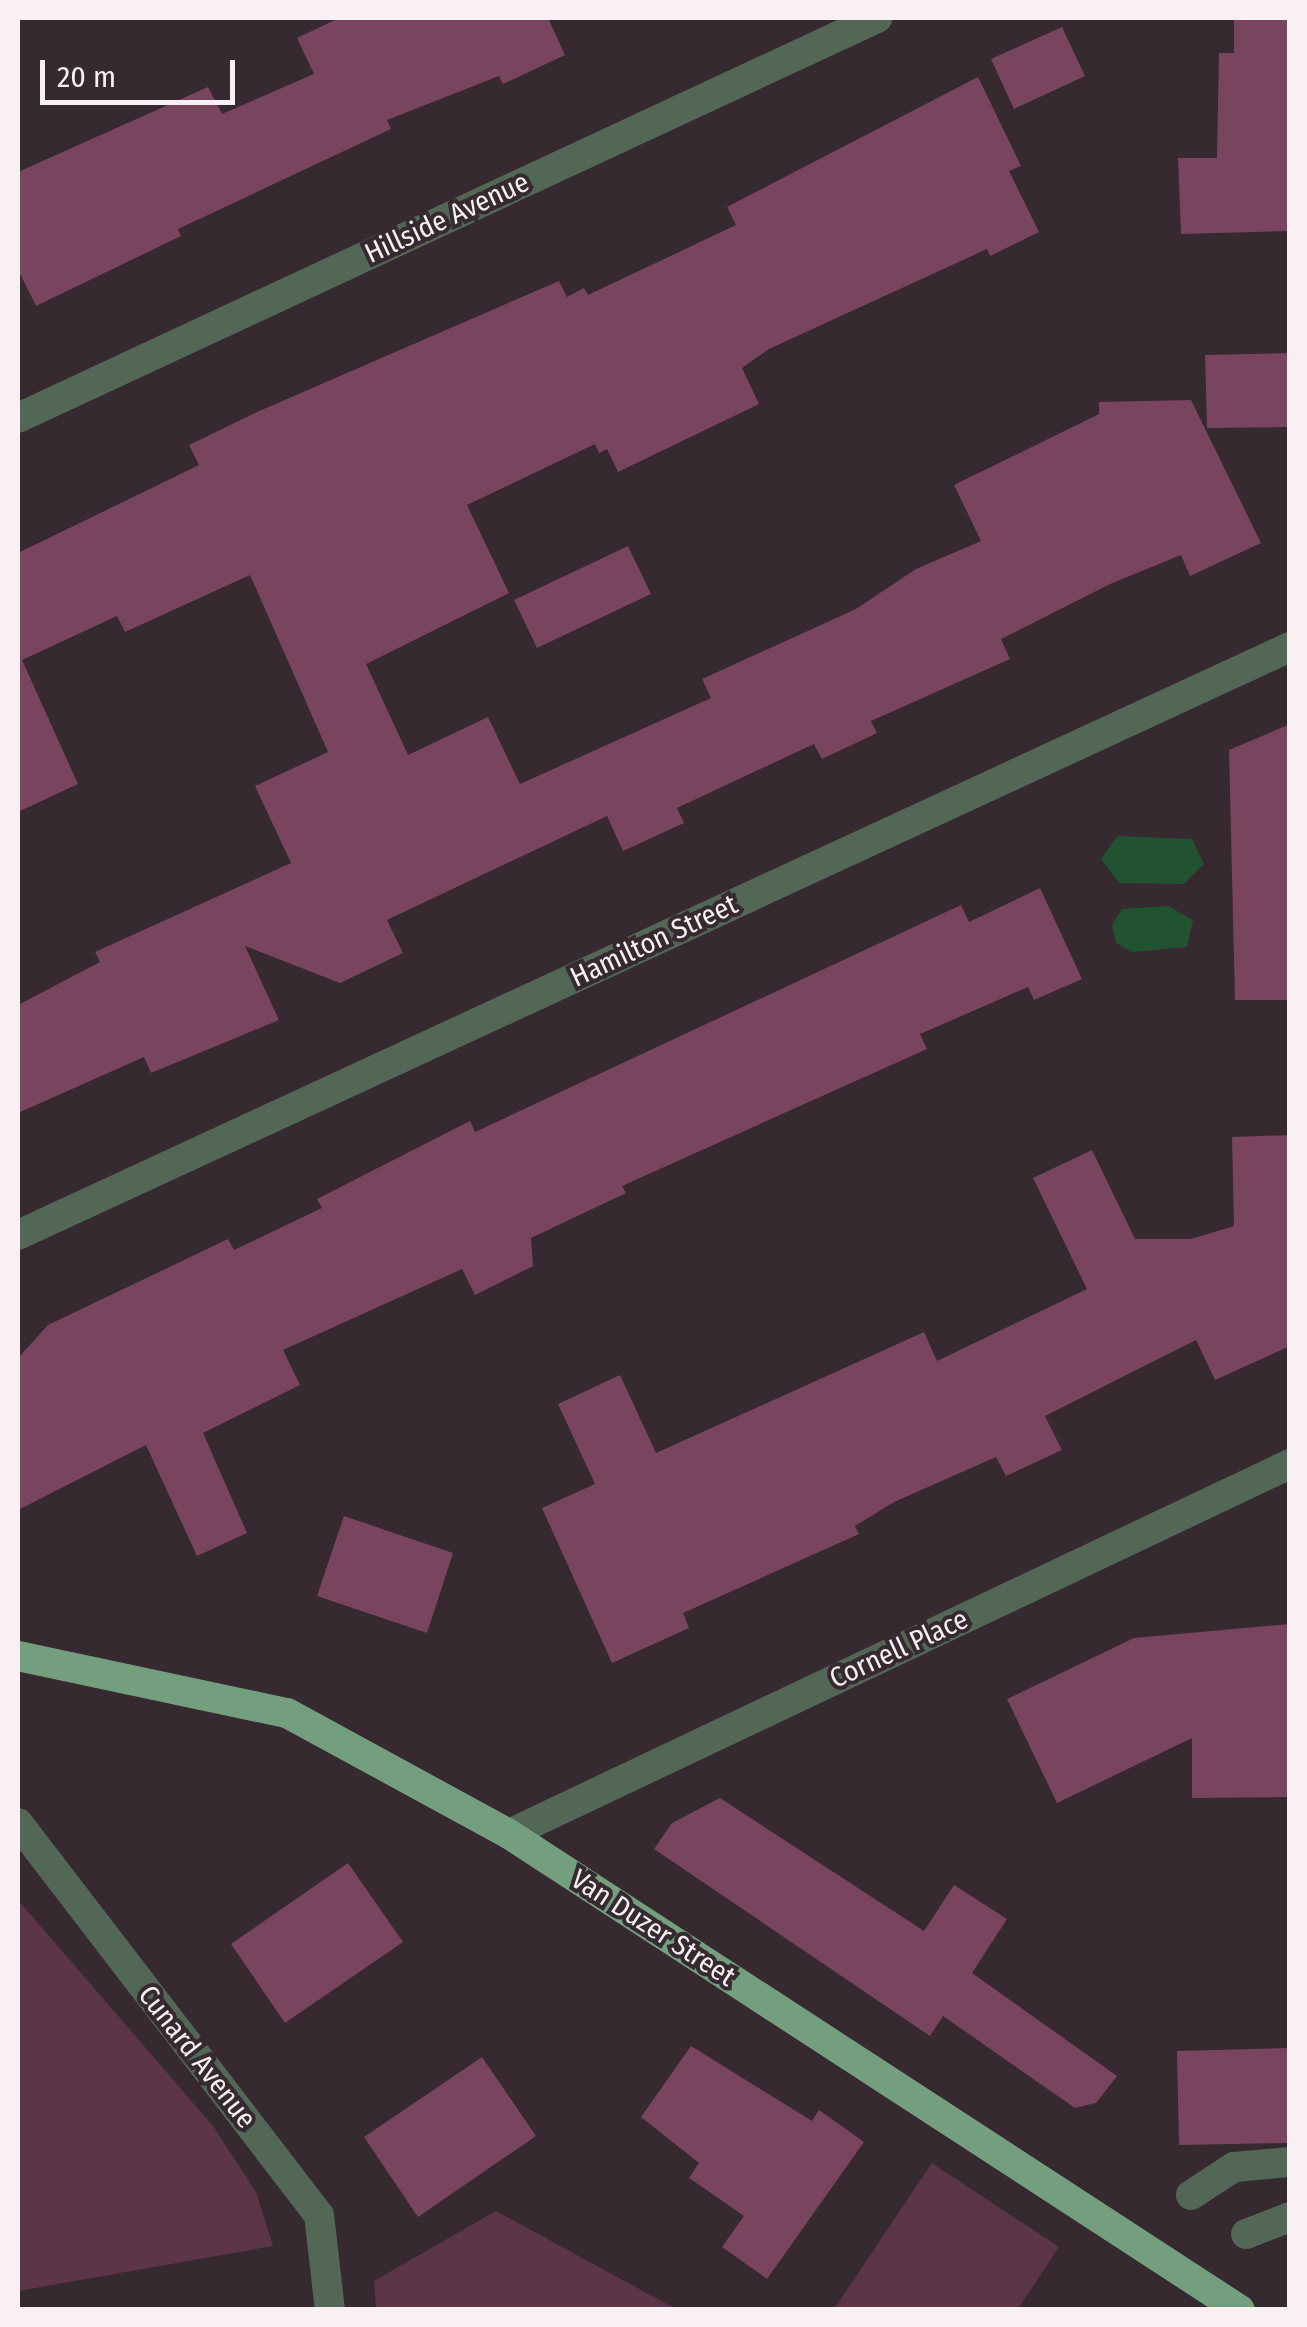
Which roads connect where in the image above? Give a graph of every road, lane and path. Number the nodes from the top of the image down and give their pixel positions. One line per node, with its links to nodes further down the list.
1 (877, 18): 2 (street, Hillside Avenue)
2 (18, 418)
3 (1290, 647): 4 (street, Hamilton Street)
4 (18, 1235)
5 (1290, 1464): 8 (street, Cornell Place)
6 (18, 1656): 8 (main road, Van Duzer Street)
7 (18, 1823): 13 (street, Cunard Avenue)
8 (508, 1834): 14 (main road, Van Duzer Street)
9 (1290, 2162): 10 (street)
10 (1191, 2196)
11 (1290, 2217): 12 (street)
12 (1246, 2234)
13 (330, 2310)
14 (1240, 2310)

